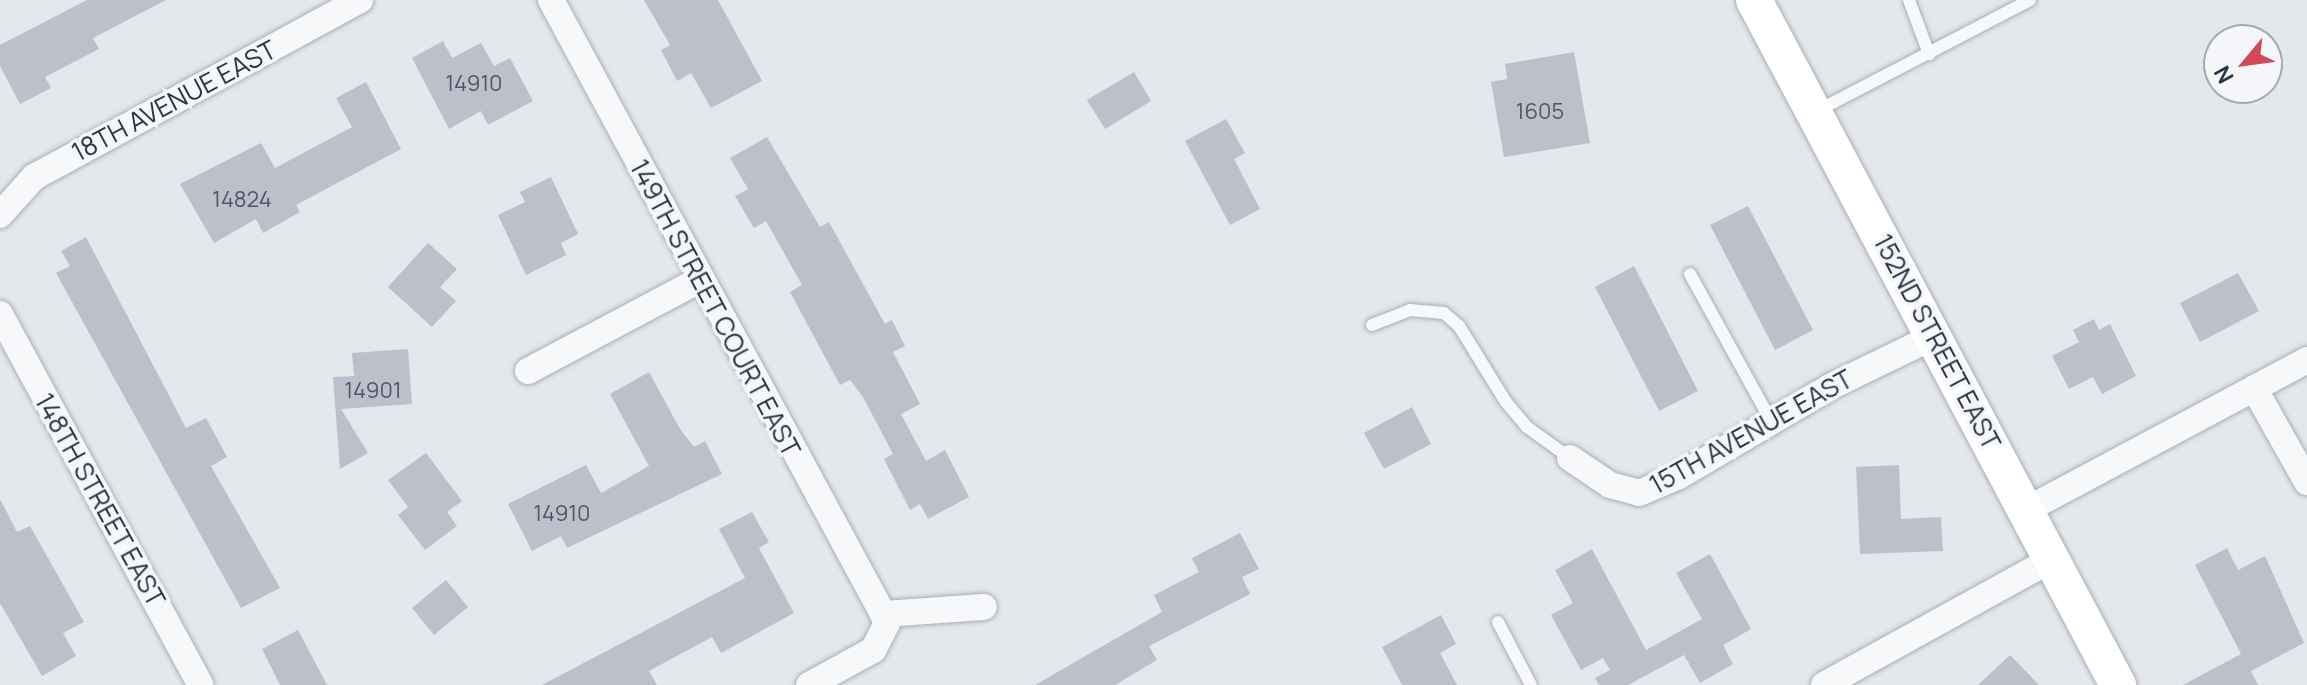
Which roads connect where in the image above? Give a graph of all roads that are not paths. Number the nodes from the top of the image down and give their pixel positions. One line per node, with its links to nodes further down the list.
1 (360, 0): 8 (street, 18TH AVENUE EAST)
2 (551, 0): 10 (street, 149TH STREET COURT EAST)
3 (1754, 0): 7 (main road, 152ND STREET EAST)
4 (1909, 0): 6 (lane)
5 (2030, 0): 6 (lane)
6 (1929, 54): 7 (lane)
7 (1814, 113): 13 (main road, 152ND STREET EAST)
8 (0, 215)
9 (1690, 274): 17 (lane)
10 (699, 280): 15 (street); 23 (street, 149TH STREET COURT EAST)
11 (0, 314): 25 (street, 148TH STREET EAST)
12 (1372, 325): 18 (lane)
13 (1933, 337): 17 (street, 15TH AVENUE EAST); 20 (main road, 152ND STREET EAST)
14 (2307, 360): 16 (street)
15 (528, 371)
16 (2254, 388): 19 (street); 20 (street)
17 (1771, 421): 18 (street, 15TH AVENUE EAST)
18 (1570, 458)
19 (2307, 482)
20 (2028, 509): 21 (main road, 152ND STREET EAST)
21 (2052, 559): 28 (street); 29 (main road, 152ND STREET EAST)
22 (984, 607): 23 (street)
23 (883, 614): 26 (street)
24 (1498, 622): 27 (lane)
25 (201, 685)
26 (809, 685)
27 (1531, 685)
28 (1824, 685)
29 (2118, 685)

